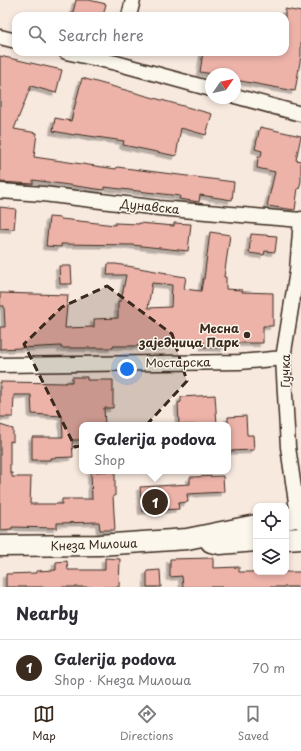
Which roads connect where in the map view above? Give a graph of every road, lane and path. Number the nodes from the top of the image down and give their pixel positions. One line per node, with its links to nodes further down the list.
1 (133, 0): 2 (street)
2 (130, 12)
3 (0, 37): 4 (street)
4 (12, 40)
5 (101, 56): 6 (street)
6 (118, 58): 7 (street)
7 (205, 87)
8 (241, 98): 9 (street)
9 (301, 114)
10 (0, 191): 11 (street, Дунавска)
11 (301, 220): 12 (street, Гучка)
12 (283, 358): 13 (street, Мостарска); 14 (street, Гучка)
13 (0, 365)
14 (296, 518)
15 (253, 526): 17 (main road, Кнеза Милоша)
16 (301, 538): 18 (main road)
17 (187, 539): 19 (main road, Кнеза Милоша); 20 (main road, Кнеза Милоша)
18 (289, 540)
19 (253, 541)
20 (0, 546)

